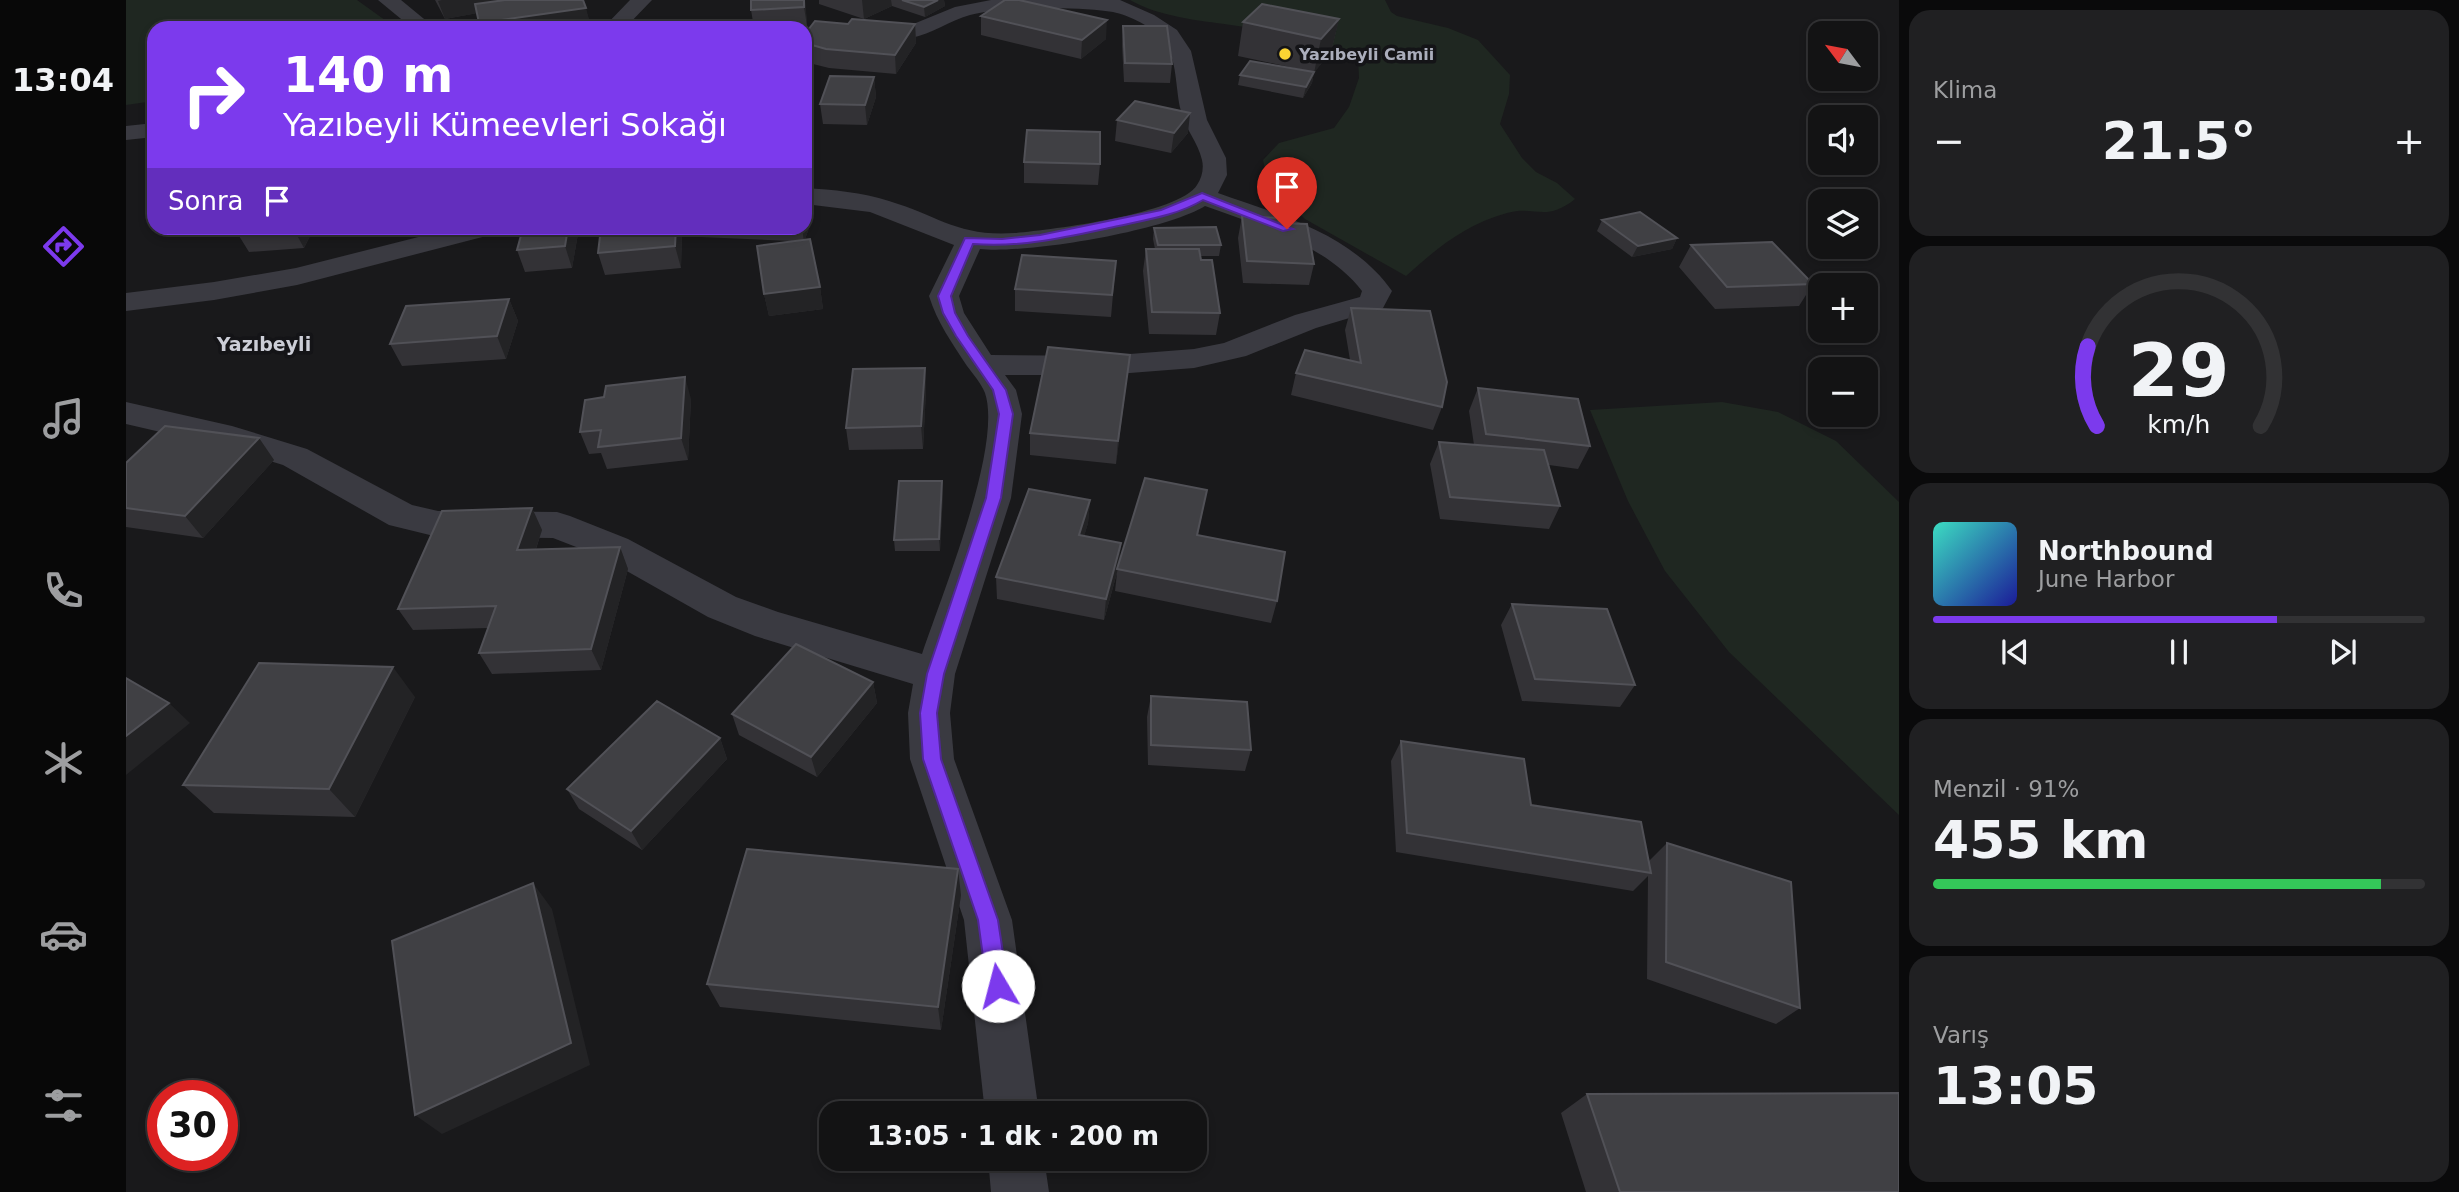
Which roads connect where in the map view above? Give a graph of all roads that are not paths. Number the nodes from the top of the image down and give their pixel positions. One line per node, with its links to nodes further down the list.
1 (388, 0): 4 (street)
2 (642, 0): 5 (street)
3 (1110, 3): 6 (street); 10 (street)
4 (416, 21)
5 (620, 21)
6 (812, 40)
7 (147, 131): 8 (street)
8 (126, 133)
9 (812, 196): 12 (street)
10 (1202, 196): 12 (street); 14 (street)
11 (440, 235): 13 (street)
12 (970, 240): 14 (street)
13 (126, 302)
14 (984, 365): 16 (street)
15 (126, 413): 16 (street)
16 (935, 674): 17 (street)
17 (1011, 1101)
18 (1018, 1171): 19 (street)
19 (1020, 1192)

